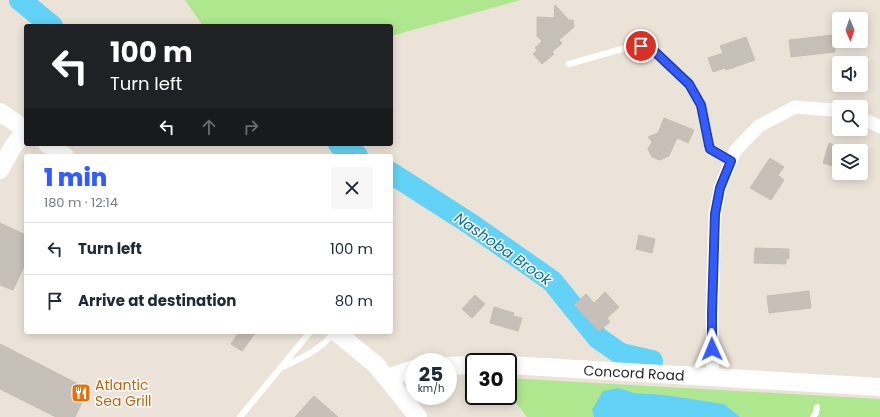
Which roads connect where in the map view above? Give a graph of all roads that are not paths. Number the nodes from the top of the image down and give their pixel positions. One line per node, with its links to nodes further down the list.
1 (569, 64): 10 (lane)
2 (832, 110): 10 (street)
3 (0, 112): 6 (street)
4 (868, 121): 5 (street)
5 (880, 127)
6 (24, 129)
7 (24, 133): 11 (street)
8 (50, 146): 9 (street)
9 (62, 154)
10 (731, 161): 18 (street)
11 (0, 170)
12 (308, 334): 16 (lane)
13 (333, 334): 16 (lane)
14 (337, 334): 19 (street)
15 (517, 366): 18 (street, Concord Road)
16 (281, 368): 22 (lane)
17 (405, 372): 19 (street)
18 (713, 377): 20 (street, Concord Road)
19 (387, 378): 23 (street)
20 (880, 387)
21 (817, 407): 24 (lane)
22 (240, 417)
23 (418, 417)
24 (813, 417)

